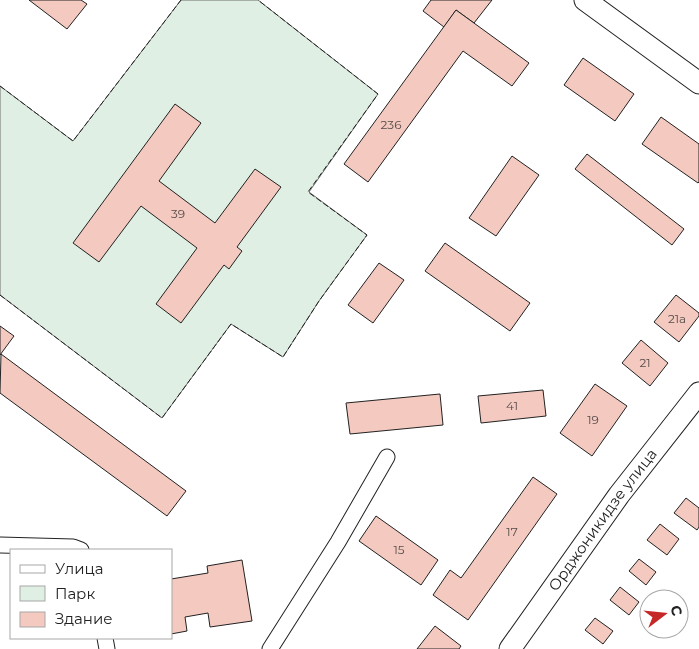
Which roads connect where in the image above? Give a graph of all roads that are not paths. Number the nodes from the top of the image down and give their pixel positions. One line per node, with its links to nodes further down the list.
1 (585, 0): 2 (street)
2 (699, 83)
3 (699, 393): 8 (street, Орджоникидзе улица)
4 (387, 457): 7 (street)
5 (0, 544): 6 (street)
6 (79, 549)
7 (270, 649)
8 (510, 649)

